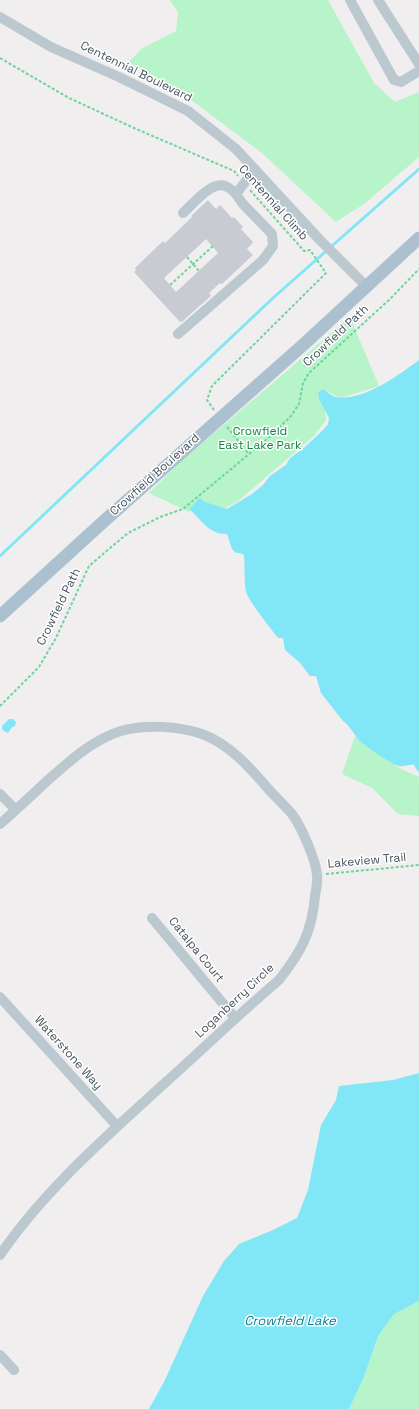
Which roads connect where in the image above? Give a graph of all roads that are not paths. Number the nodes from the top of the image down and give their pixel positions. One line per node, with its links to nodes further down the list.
1 (350, 0): 5 (street)
2 (378, 0): 4 (street)
3 (0, 17): 6 (street, Centennial Boulevard)
4 (419, 64)
5 (419, 71)
6 (255, 169): 7 (street); 10 (street, Centennial Boulevard)
7 (236, 194): 8 (street); 11 (street)
8 (183, 213)
9 (419, 238): 10 (main road, Crowfield Boulevard)
10 (367, 287): 12 (main road, Crowfield Boulevard)
11 (178, 334)
12 (0, 616)
13 (0, 794): 14 (street)
14 (16, 810): 15 (street, Loganberry Circle); 18 (street, Loganberry Circle)
15 (0, 824)
16 (152, 918): 18 (street, Catalpa Court)
17 (0, 997): 19 (street, Waterstone Way)
18 (235, 1018): 19 (street, Loganberry Circle)
19 (117, 1126): 20 (street, Loganberry Circle)
20 (0, 1255)
21 (0, 1355): 22 (street)
22 (14, 1370)

